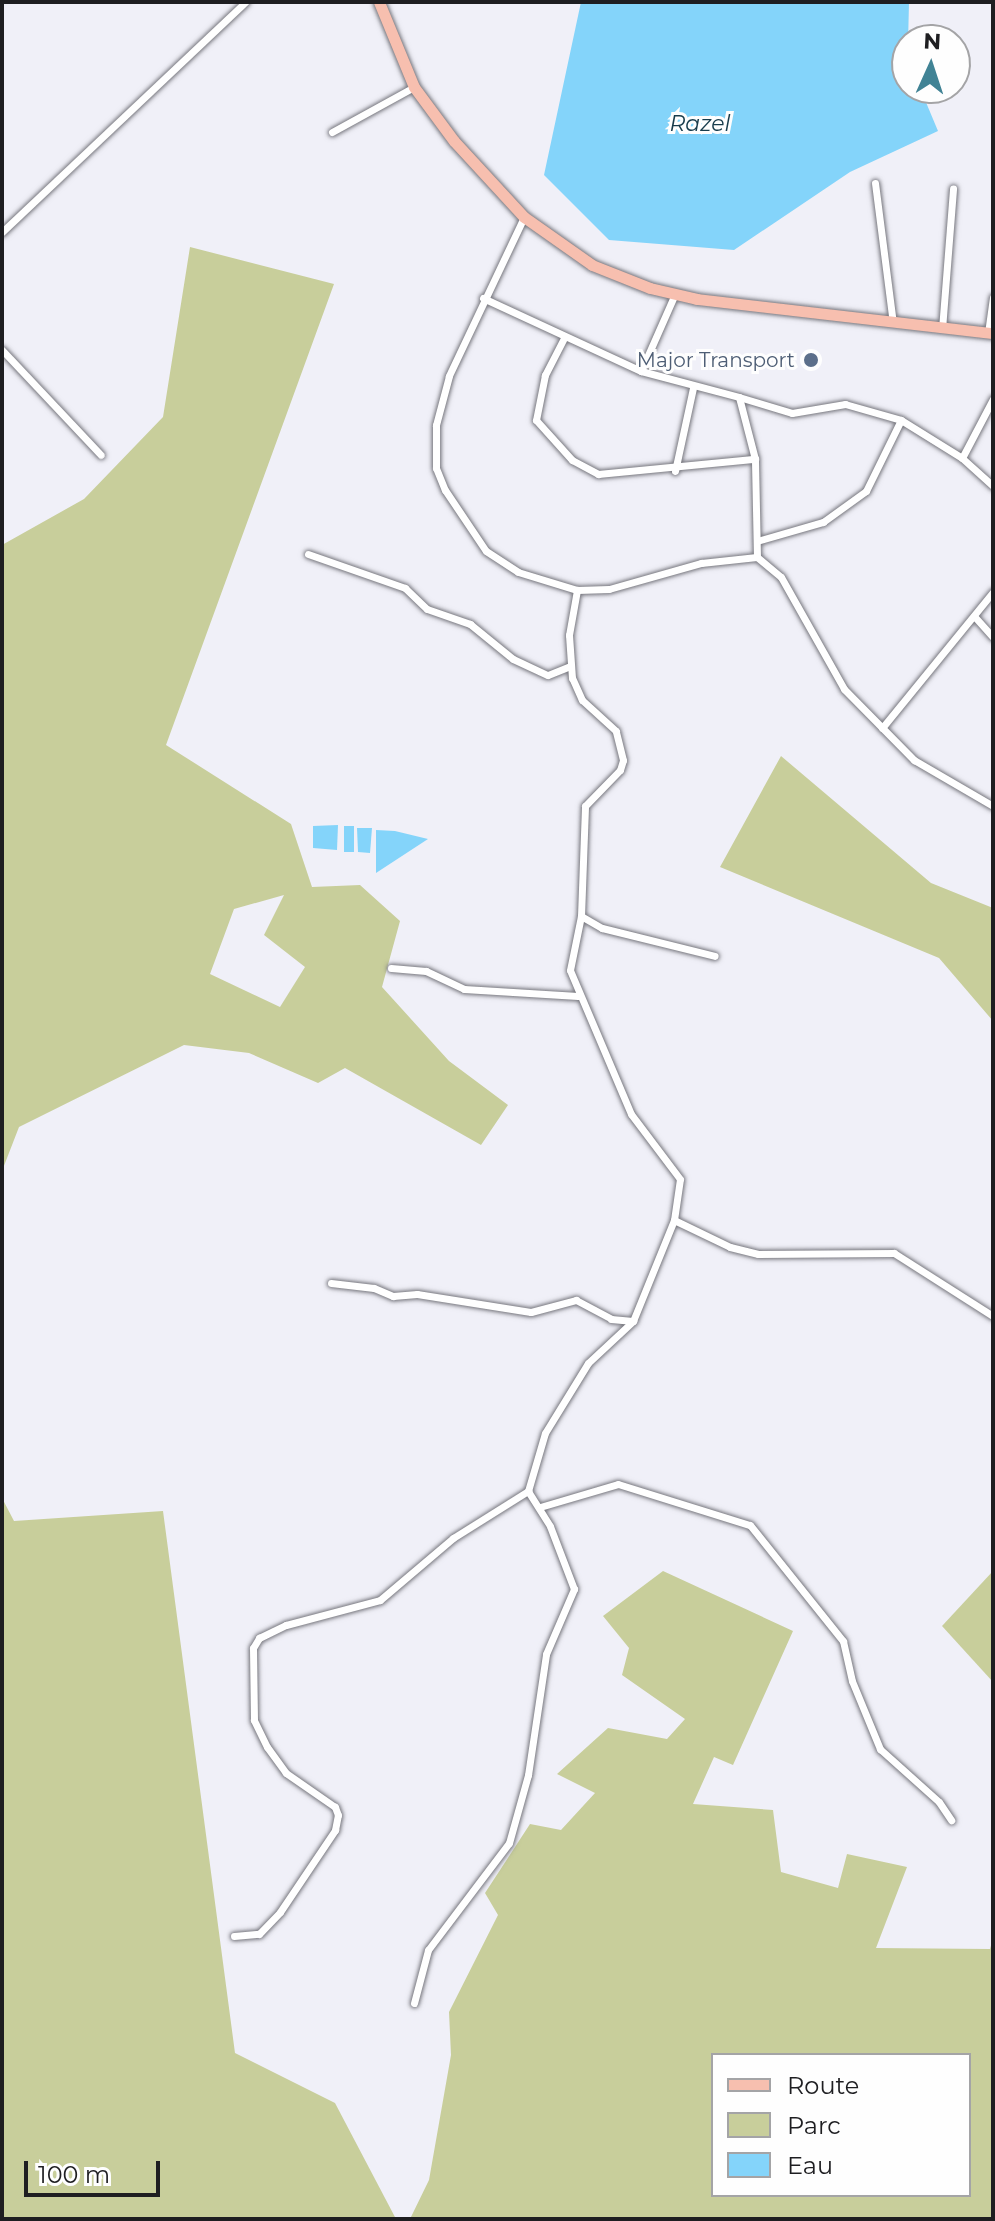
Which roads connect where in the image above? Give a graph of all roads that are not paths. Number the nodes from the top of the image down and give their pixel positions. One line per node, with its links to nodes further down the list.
1 (245, 2): 8 (street)
2 (379, 2): 3 (main road)
3 (414, 87): 4 (street); 7 (main road)
4 (332, 132)
5 (875, 183): 12 (street)
6 (953, 188): 13 (street)
7 (524, 217): 9 (main road); 11 (street)
8 (2, 232)
9 (675, 294): 12 (main road); 17 (street)
10 (993, 297): 14 (street)
11 (483, 298): 15 (street); 30 (street)
12 (893, 323): 13 (main road)
13 (942, 329): 14 (main road)
14 (990, 333)
15 (564, 338): 17 (street); 25 (street)
16 (2, 350): 22 (street)
17 (641, 371): 18 (street)
18 (693, 388): 19 (street); 25 (street)
19 (739, 397): 21 (street); 24 (street)
20 (993, 399): 23 (street)
21 (901, 420): 23 (street); 27 (street)
22 (101, 455)
23 (962, 458): 26 (street)
24 (755, 459): 25 (street); 27 (street)
25 (675, 471)
26 (993, 486)
27 (757, 541): 29 (street)
28 (308, 554): 34 (street)
29 (757, 557): 30 (street); 35 (street)
30 (577, 590): 34 (street)
31 (993, 592): 32 (street)
32 (974, 616): 33 (street); 35 (street)
33 (993, 637)
34 (570, 666): 37 (street)
35 (882, 728): 36 (street)
36 (993, 806)
37 (581, 916): 38 (street); 40 (street)
38 (715, 956)
39 (391, 968): 40 (street)
40 (578, 996): 41 (street)
41 (674, 1220): 43 (street); 44 (street)
42 (331, 1283): 44 (street)
43 (993, 1316)
44 (633, 1321): 45 (street)
45 (528, 1491): 46 (street); 48 (street)
46 (540, 1507): 47 (street); 49 (street)
47 (951, 1820)
48 (234, 1936)
49 (414, 2003)

